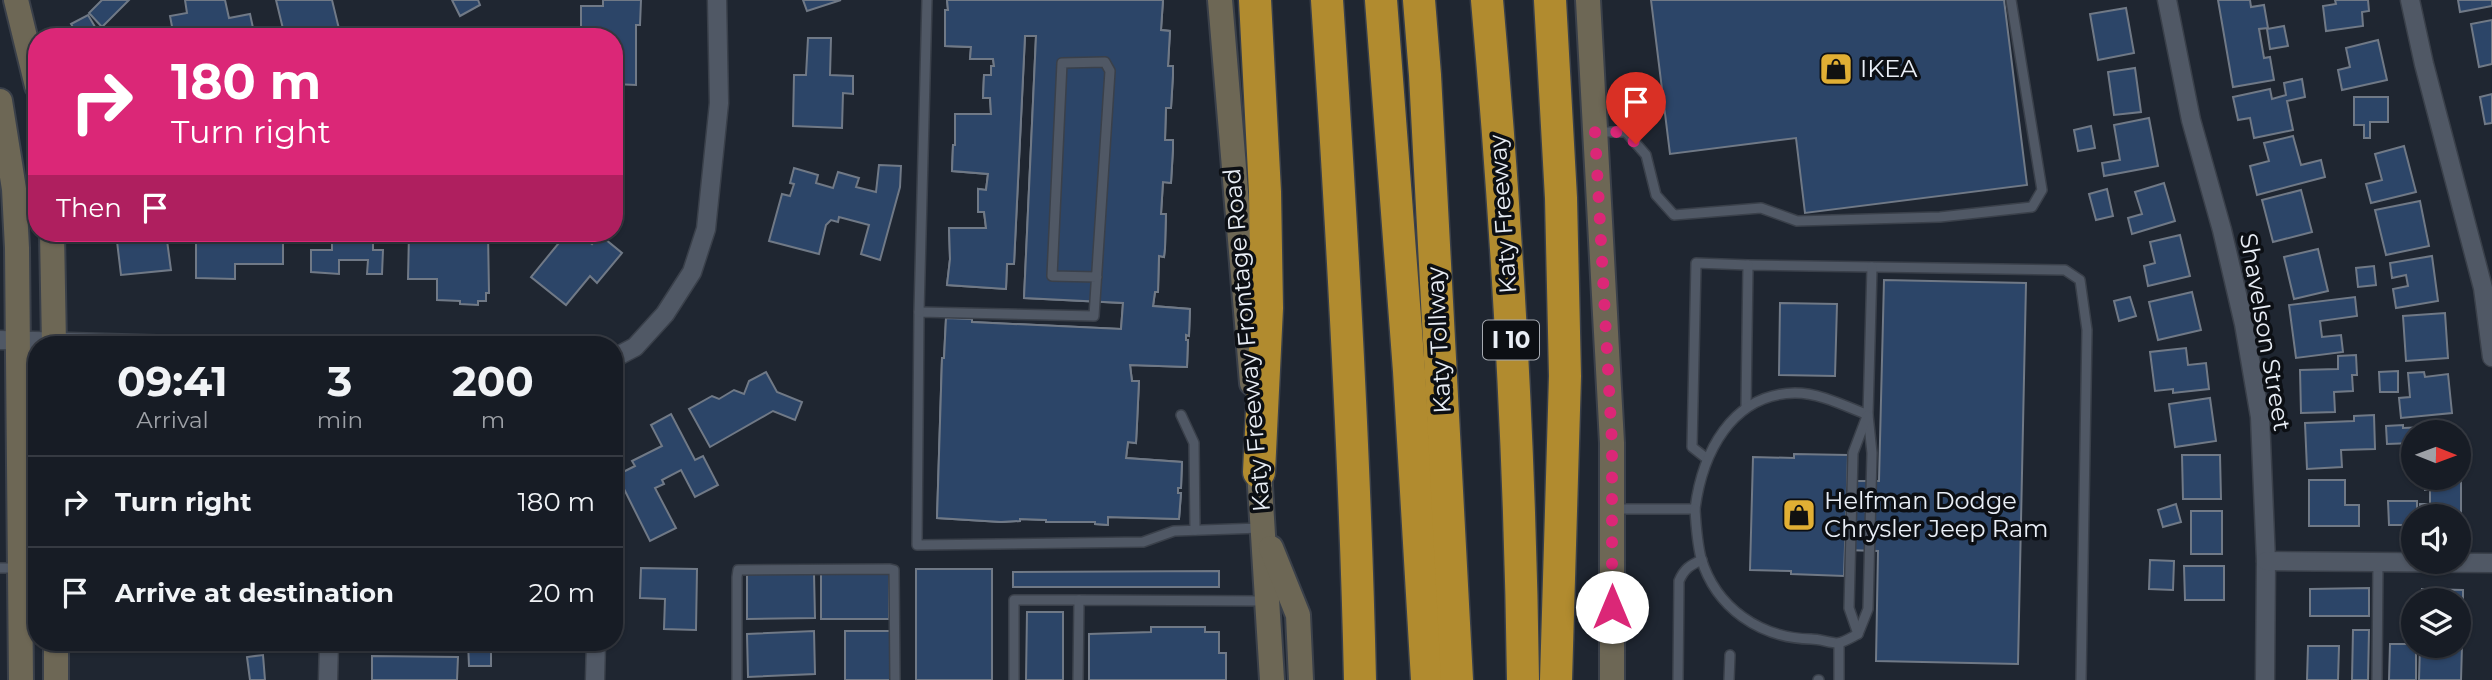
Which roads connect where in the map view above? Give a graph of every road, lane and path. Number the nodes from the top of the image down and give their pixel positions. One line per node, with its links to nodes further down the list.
1 (16, 0): 15 (main road)
2 (717, 0): 26 (street)
3 (927, 0): 22 (lane)
4 (1220, 0): 33 (main road, Katy Freeway Frontage Road)
5 (1255, 0): 33 (highway)
6 (1327, 0): 61 (highway)
7 (1381, 0): 62 (highway)
8 (1419, 0): 31 (highway, Katy Tollway)
9 (1488, 0): 65 (highway, Katy Freeway / I 10)
10 (1550, 0): 66 (highway)
11 (1588, 0): 17 (main road)
12 (2011, 0): 17 (lane)
13 (2167, 0): 39 (street, Shavelson Street)
14 (2410, 0): 27 (street)
15 (28, 49)
16 (0, 102): 24 (main road)
17 (1595, 132): 34 (main road)
18 (52, 242): 23 (main road)
19 (1748, 265): 20 (lane); 28 (lane); 32 (lane)
20 (1872, 267): 30 (lane); 71 (lane)
21 (1097, 277): 21 (lane); 22 (lane)
22 (919, 312): 37 (lane)
23 (54, 336)
24 (9, 340): 25 (street); 42 (main road)
25 (28, 341)
26 (623, 353)
27 (2492, 357)
28 (1746, 408): 30 (lane); 32 (lane)
29 (1181, 415): 37 (lane)
30 (1868, 415): 45 (lane); 45 (lane)
31 (1444, 440): 63 (highway); 64 (highway, Katy Tollway)
32 (1706, 458): 35 (lane)
33 (1259, 472): 36 (main road, Katy Freeway Frontage Road)
34 (1612, 509): 35 (lane); 67 (main road)
35 (1695, 509): 38 (lane)
36 (1263, 527): 37 (lane); 44 (main road, Katy Freeway Frontage Road); 60 (main road)
37 (1195, 530)
38 (1702, 560): 46 (lane); 68 (lane)
39 (2266, 561): 40 (street); 72 (street, Shavelson Street)
40 (2378, 562): 41 (street); 73 (lane)
41 (2492, 563)
42 (19, 565): 51 (main road)
43 (1079, 600): 44 (lane); 57 (lane); 58 (lane)
44 (1268, 601): 59 (main road, Katy Freeway Frontage Road)
45 (1858, 634): 46 (lane)
46 (1839, 643): 70 (lane)
47 (55, 651): 52 (main road)
48 (328, 651): 53 (street)
49 (596, 651): 54 (street)
50 (1730, 655): 69 (lane)
51 (21, 680)
52 (56, 680)
53 (328, 680)
54 (595, 680)
55 (737, 680): 56 (lane)
56 (895, 680)
57 (1014, 680)
58 (1079, 680)
59 (1272, 680)
60 (1301, 680)
61 (1360, 680)
62 (1427, 680)
63 (1448, 680)
64 (1457, 680)
65 (1522, 680)
66 (1556, 680)
67 (1612, 680)
68 (1678, 680)
69 (1729, 680)
70 (1839, 680)
71 (2081, 680)
72 (2265, 680)
73 (2377, 680)

